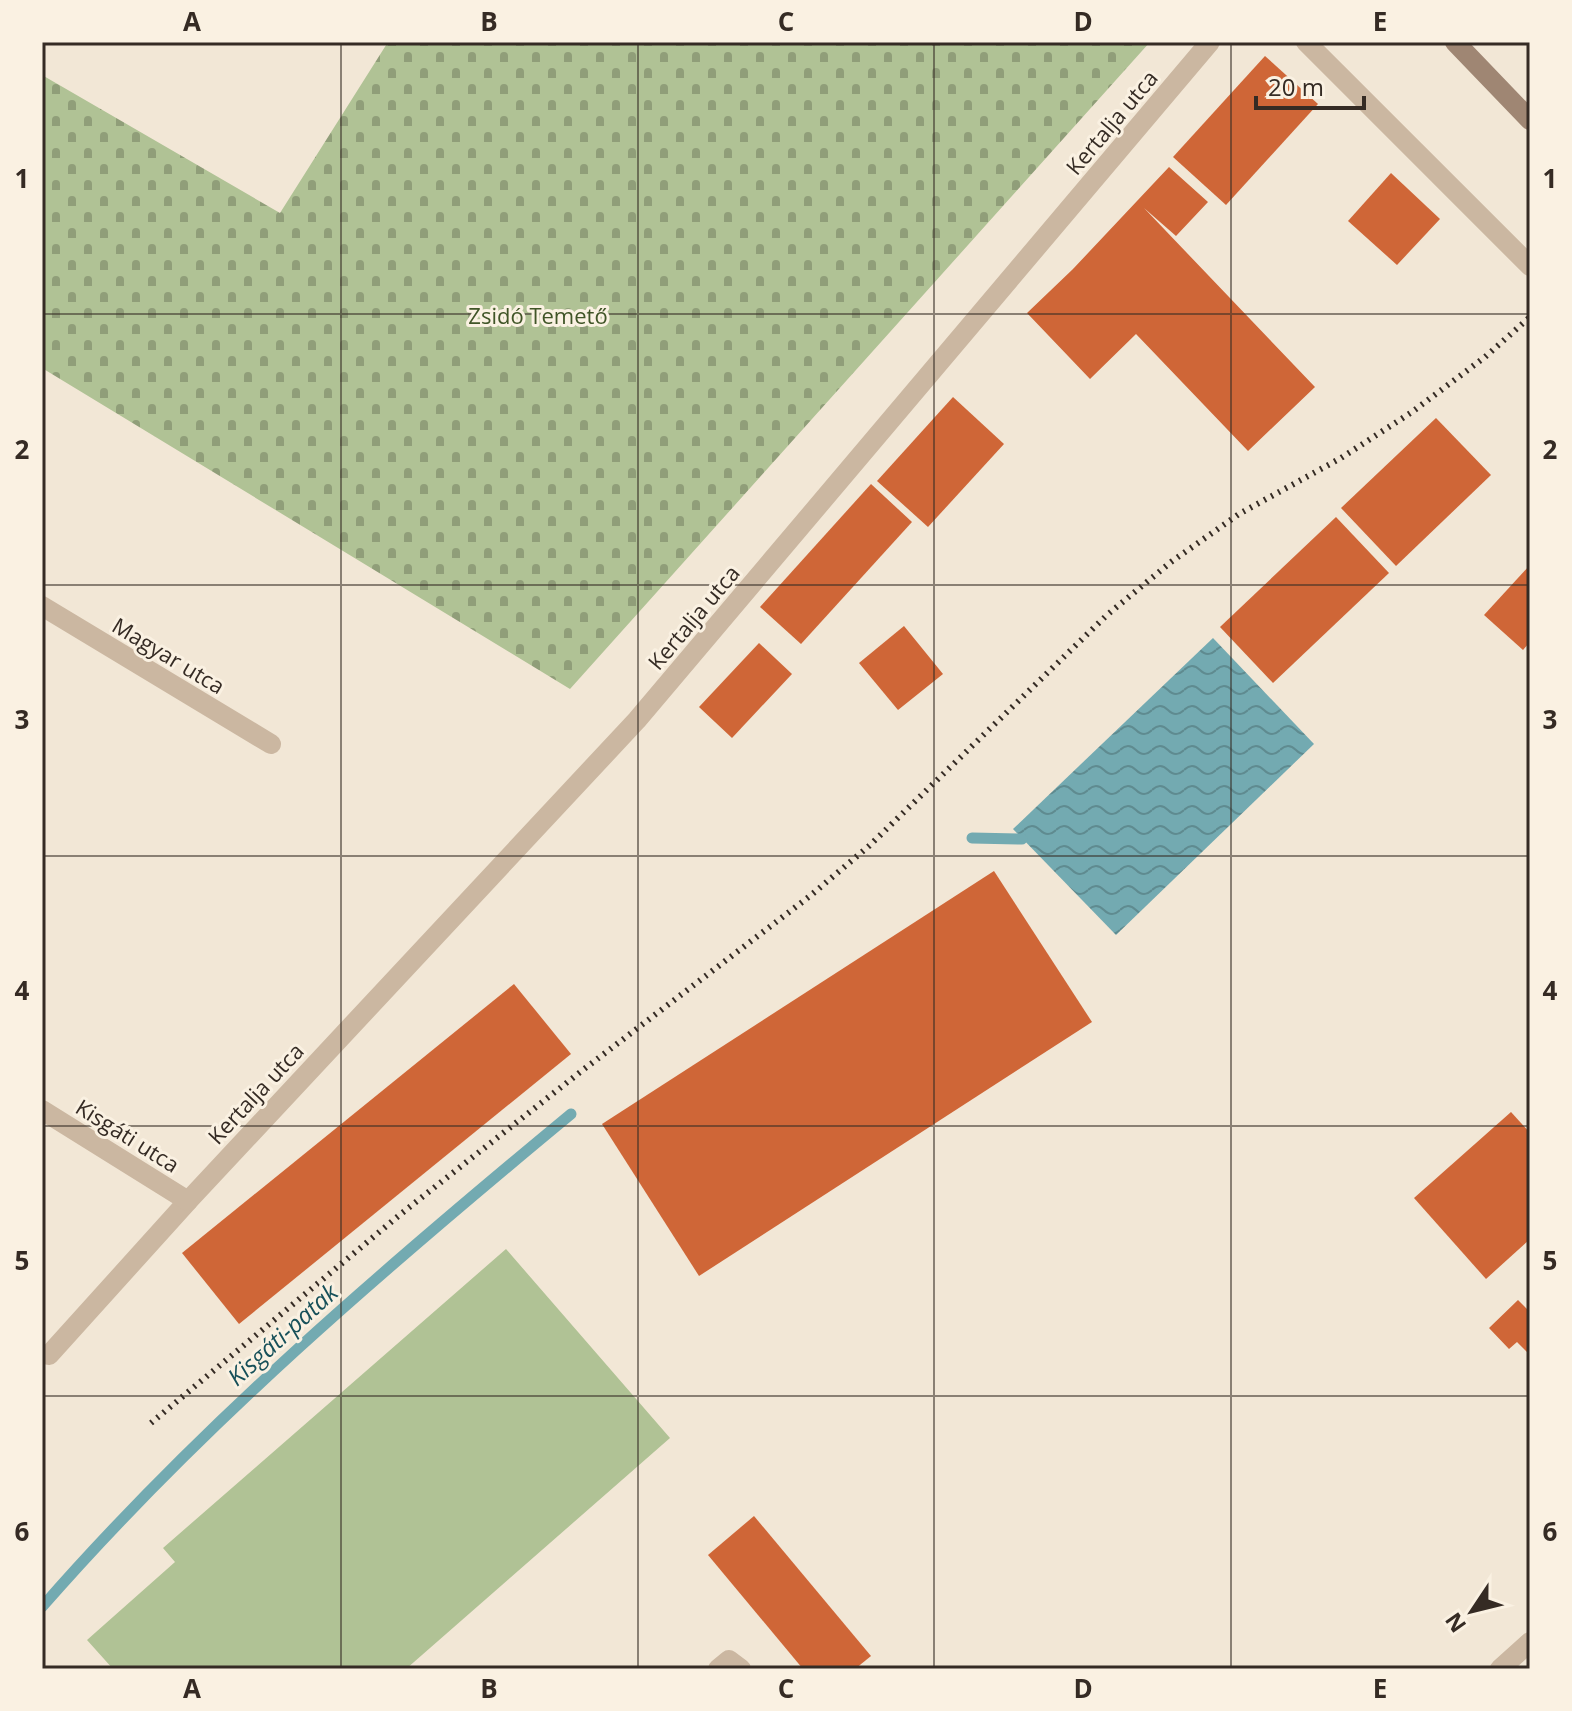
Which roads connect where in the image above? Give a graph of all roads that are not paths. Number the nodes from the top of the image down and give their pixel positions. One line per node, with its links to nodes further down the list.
1 (1210, 42): 9 (street, Kertalja utca)
2 (1306, 42): 5 (street)
3 (1455, 42): 4 (street)
4 (1530, 120)
5 (1530, 266)
6 (42, 606): 7 (street, Magyar utca)
7 (271, 744)
8 (42, 1110): 9 (street, Kisgáti utca)
9 (188, 1201): 10 (street, Kertalja utca)
10 (49, 1355)
11 (1530, 1642): 14 (street)
12 (718, 1669): 13 (street)
13 (741, 1669)
14 (1500, 1669)

